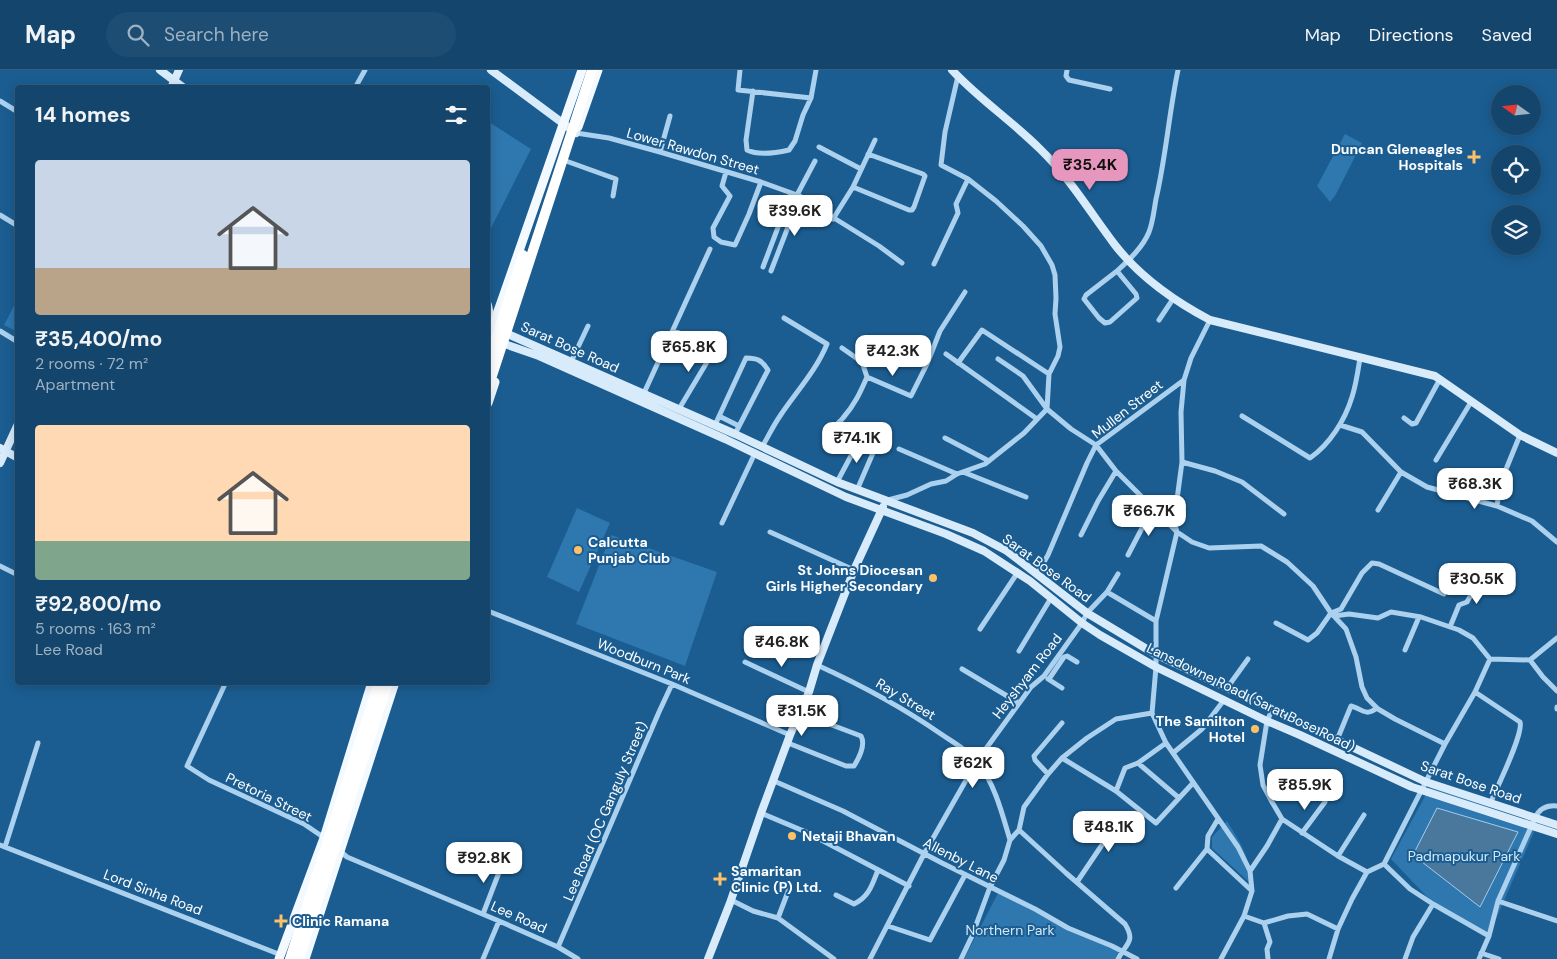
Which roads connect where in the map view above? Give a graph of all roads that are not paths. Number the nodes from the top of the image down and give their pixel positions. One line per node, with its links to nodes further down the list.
1 (160, 70): 14 (main road)
2 (179, 70): 14 (main road)
3 (365, 70): 15 (street)
4 (491, 70): 22 (main road)
5 (583, 70): 22 (main road); 64 (highway)
6 (592, 70): 73 (highway)
7 (598, 70): 23 (main road)
8 (740, 70): 17 (street)
9 (816, 70): 18 (street)
10 (952, 70): 13 (main road)
11 (1067, 70): 16 (street)
12 (1178, 70): 41 (street)
13 (958, 76): 32 (street); 41 (main road)
14 (172, 84)
15 (357, 85)
16 (1110, 89)
17 (753, 91): 18 (street); 18 (street)
18 (811, 98)
19 (0, 101): 20 (street)
20 (15, 110)
21 (670, 116): 26 (street)
22 (563, 124): 23 (main road); 53 (main road)
23 (576, 133): 26 (street, Lower Rawdon Street); 28 (main road)
24 (875, 140): 27 (street)
25 (819, 147): 30 (street)
26 (660, 152): 31 (street, Lower Rawdon Street)
27 (868, 154): 30 (street); 34 (street)
28 (566, 161): 36 (street); 58 (main road)
29 (815, 161): 35 (street)
30 (861, 169): 34 (street)
31 (726, 172): 33 (street, Lower Rawdon Street); 33 (street)
32 (968, 179): 43 (street); 69 (street)
33 (761, 182): 35 (street, Lower Rawdon Street)
34 (853, 187): 38 (street)
35 (796, 195): 38 (street, Lower Rawdon Street); 44 (street); 45 (street)
36 (613, 196)
37 (0, 215): 39 (street)
38 (834, 219): 42 (street, Lower Rawdon Street)
39 (15, 224)
40 (710, 250): 56 (street)
41 (1130, 260): 46 (street); 48 (main road)
42 (902, 263)
43 (934, 264)
44 (763, 266)
45 (771, 271)
46 (1117, 271): 46 (street)
47 (964, 292): 70 (street)
48 (1173, 298): 51 (street); 52 (main road)
49 (490, 314): 53 (main road)
50 (784, 318): 92 (street)
51 (1159, 320)
52 (1210, 320): 65 (main road); 72 (street, Mullen Street)
53 (492, 325): 57 (main road); 58 (main road, Sarat Bose Road)
54 (588, 326): 67 (street)
55 (0, 331): 60 (street)
56 (674, 331): 74 (street); 77 (street)
57 (490, 332)
58 (510, 335): 61 (main road); 67 (main road, Sarat Bose Road)
59 (490, 339): 61 (main road, Lansdowne Road (Sarat Bose Road))
60 (15, 340)
61 (507, 345): 75 (main road); 95 (main road, Lansdowne Road (Sarat Bose Road))
62 (842, 348): 70 (street)
63 (946, 354): 68 (street)
64 (490, 358)
65 (1360, 358): 71 (main road); 84 (street)
66 (998, 359): 78 (street)
67 (571, 362): 74 (main road, Sarat Bose Road)
68 (958, 363): 69 (street); 82 (street)
69 (1049, 374): 78 (street)
70 (867, 377): 105 (street)
71 (1440, 379): 76 (main road); 81 (street)
72 (1184, 380): 90 (street, Mullen Street); 100 (street)
73 (490, 382)
74 (644, 393): 77 (main road, Sarat Bose Road)
75 (490, 397)
76 (1471, 402): 88 (main road); 98 (street)
77 (679, 409): 83 (main road, Sarat Bose Road)
78 (1046, 409): 82 (street); 90 (street)
79 (719, 416): 83 (street); 85 (street); 85 (street)
80 (1242, 416): 84 (street)
81 (1404, 418)
82 (1037, 419): 99 (street)
83 (715, 425): 87 (main road, Sarat Bose Road)
84 (1340, 425): 103 (street)
85 (739, 426): 87 (street)
86 (15, 429): 93 (main road)
87 (735, 434): 92 (main road, Sarat Bose Road)
88 (1520, 435): 96 (main road); 109 (street)
89 (944, 438): 99 (street)
90 (1096, 445): 102 (street); 125 (street, Mullen Street)
91 (876, 446): 106 (street)
92 (762, 447): 105 (main road, Sarat Bose Road)
93 (3, 449): 97 (main road); 101 (main road)
94 (899, 449): 104 (street)
95 (755, 453): 111 (main road, Lansdowne Road (Sarat Bose Road)); 114 (street)
96 (1557, 453)
97 (15, 456)
98 (1436, 460)
99 (989, 461): 104 (street)
100 (1182, 462): 113 (street); 116 (street)
101 (0, 463)
102 (1116, 472): 110 (street); 117 (street)
103 (1401, 472): 109 (street); 112 (street)
104 (960, 473): 107 (street); 108 (street)
105 (837, 482): 106 (main road, Sarat Bose Road)
106 (857, 490): 108 (main road, Sarat Bose Road)
107 (1026, 497)
108 (885, 501): 111 (main road); 125 (main road, Sarat Bose Road)
109 (1496, 506): 118 (street)
110 (1152, 509): 116 (street); 119 (street)
111 (881, 510): 121 (main road); 122 (main road, Lansdowne Road (Sarat Bose Road))
112 (1378, 510)
113 (1284, 514)
114 (722, 523)
115 (770, 532): 121 (street)
116 (1177, 532): 132 (street); 134 (street)
117 (1081, 536)
118 (1557, 542)
119 (1128, 555)
120 (0, 566): 124 (street)
121 (854, 570): 149 (main road)
122 (1018, 572): 129 (main road, Lansdowne Road (Sarat Bose Road)); 138 (street)
123 (1484, 572): 137 (street)
124 (15, 574)
125 (1036, 574): 131 (main road, Sarat Bose Road)
126 (1118, 574): 127 (street, Heyshyam Road)
127 (1107, 592): 131 (street, Heyshyam Road); 134 (street)
128 (1444, 594): 132 (street)
129 (1051, 598): 135 (main road, Lansdowne Road (Sarat Bose Road)); 141 (street)
130 (490, 612): 154 (street, Woodburn Park)
131 (1087, 613): 135 (street, Heyshyam Road); 142 (main road, Sarat Bose Road)
132 (1333, 614): 133 (street); 136 (street); 167 (street)
133 (1418, 617): 137 (street); 140 (street)
134 (1156, 621): 142 (street)
135 (1082, 623): 143 (street, Heyshyam Road); 150 (main road, Lansdowne Road (Sarat Bose Road))
136 (1276, 623)
137 (1450, 627): 145 (street)
138 (980, 629)
139 (1557, 638): 146 (street)
140 (1405, 650)
141 (1020, 651)
142 (1155, 654): 150 (street); 161 (main road, Sarat Bose Road)
143 (1062, 655): 148 (street); 152 (street, Heyshyam Road); 153 (street)
144 (1248, 659): 161 (street)
145 (1490, 659): 146 (street); 164 (street)
146 (1530, 660): 162 (street)
147 (745, 662): 163 (street)
148 (1077, 662)
149 (818, 665): 163 (main road); 181 (street, Ray Street)
150 (1156, 667): 165 (main road, Lansdowne Road (Sarat Bose Road)); 170 (street)
151 (962, 670): 166 (street)
152 (1044, 676): 153 (street); 166 (street, Heyshyam Road)
153 (1049, 679): 160 (street)
154 (672, 684): 173 (street, Woodburn Park); 234 (street, Lee Road (OC Ganguly Street))
155 (225, 685): 202 (street, Pretoria Street)
156 (371, 685): 202 (main road)
157 (378, 685): 238 (highway)
158 (387, 685): 239 (highway)
159 (394, 685): 207 (main road)
160 (1062, 688)
161 (1227, 688): 168 (main road, Sarat Bose Road)
162 (1557, 690)
163 (809, 692): 169 (main road)
164 (1475, 692): 178 (street); 190 (street)
165 (1224, 700): 171 (main road, Lansdowne Road (Sarat Bose Road)); 179 (street)
166 (1019, 703): 181 (street, Heyshyam Road)
167 (1376, 708): 174 (street); 178 (street)
168 (1272, 710): 171 (street); 174 (main road, Sarat Bose Road)
169 (800, 713): 173 (main road); 176 (street)
170 (1152, 713): 177 (street); 180 (street)
171 (1267, 721): 186 (main road, Lansdowne Road (Sarat Bose Road)); 195 (street)
172 (1062, 723): 183 (street)
173 (790, 735): 176 (main road)
174 (1337, 740): 186 (main road, Sarat Bose Road)
175 (38, 743): 204 (street, Lord Sinha Road)
176 (788, 743): 184 (main road)
177 (1166, 743): 179 (street); 182 (street)
178 (1445, 744): 186 (street)
179 (1173, 753): 185 (street)
180 (1062, 758): 183 (street); 187 (street)
181 (977, 761): 203 (street); 208 (street, Heyshyam Road)
182 (1138, 763): 187 (street); 188 (street)
183 (1048, 774): 199 (street)
184 (774, 781): 192 (main road); 208 (street, Allenby Lane)
185 (1193, 783): 188 (street); 194 (street)
186 (1424, 786): 190 (main road, Sarat Bose Road); 196 (main road, Lansdowne Road (Sarat Bose Road)); 210 (street)
187 (1116, 791): 188 (street)
188 (1179, 798)
189 (1324, 802): 200 (street)
190 (1490, 804): 196 (main road, Sarat Bose Road)
191 (1557, 806): 196 (street)
192 (761, 813): 211 (street); 222 (main road)
193 (1364, 815): 209 (street)
194 (1218, 819): 206 (street); 212 (street)
195 (1282, 819): 200 (street); 212 (street)
196 (1533, 822): 197 (main road, Sarat Bose Road); 201 (main road, Lansdowne Road (Sarat Bose Road)); 223 (street)
197 (1557, 825)
198 (1104, 827): 215 (street)
199 (1019, 830): 203 (street); 215 (street)
200 (1302, 833): 209 (street)
201 (1557, 834)
202 (324, 838): 207 (street, Pretoria Street); 238 (main road)
203 (1010, 840): 217 (street)
204 (2, 846): 238 (street, Lord Sinha Road)
205 (464, 846): 225 (street)
206 (1207, 849): 218 (street); 220 (street)
207 (340, 851): 225 (street, Lee Road); 240 (main road)
208 (924, 854): 214 (street, Allenby Lane); 216 (street, Heyshyam Road)
209 (1338, 856): 213 (street)
210 (1384, 864): 213 (street); 224 (street)
211 (878, 870): 216 (street); 221 (street)
212 (1250, 871): 220 (street)
213 (1367, 872): 232 (street)
214 (965, 874): 217 (street, Allenby Lane); 231 (street)
215 (1077, 882): 235 (street)
216 (909, 886): 231 (street, Heyshyam Road)
217 (990, 887): 235 (street, Allenby Lane); 246 (street)
218 (1176, 888)
219 (789, 889): 227 (street)
220 (1252, 891): 226 (street)
221 (836, 895)
222 (730, 900): 227 (street); 243 (main road)
223 (1498, 901): 229 (street); 233 (street)
224 (1433, 904): 233 (street); 252 (street)
225 (483, 914): 228 (street, Lee Road)
226 (1244, 916): 230 (street); 249 (street)
227 (778, 918): 236 (street)
228 (499, 921): 234 (street, Lee Road); 241 (street)
229 (1557, 921)
230 (1264, 923): 232 (street); 250 (street)
231 (888, 926): 245 (street, Heyshyam Road)
232 (1338, 929): 251 (street)
233 (1489, 936): 237 (street)
234 (558, 947): 242 (street, Lee Road)
235 (1122, 951): 247 (street); 248 (street, Allenby Lane)
236 (826, 956): 244 (street)
237 (1480, 956): 253 (street)
238 (286, 958)
239 (299, 959)
240 (305, 959)
241 (483, 959)
242 (578, 959)
243 (708, 959)
244 (834, 959)
245 (870, 959)
246 (961, 959)
247 (1118, 959)
248 (1137, 959)
249 (1221, 959)
250 (1268, 959)
251 (1329, 959)
252 (1405, 959)
253 (1499, 959)

